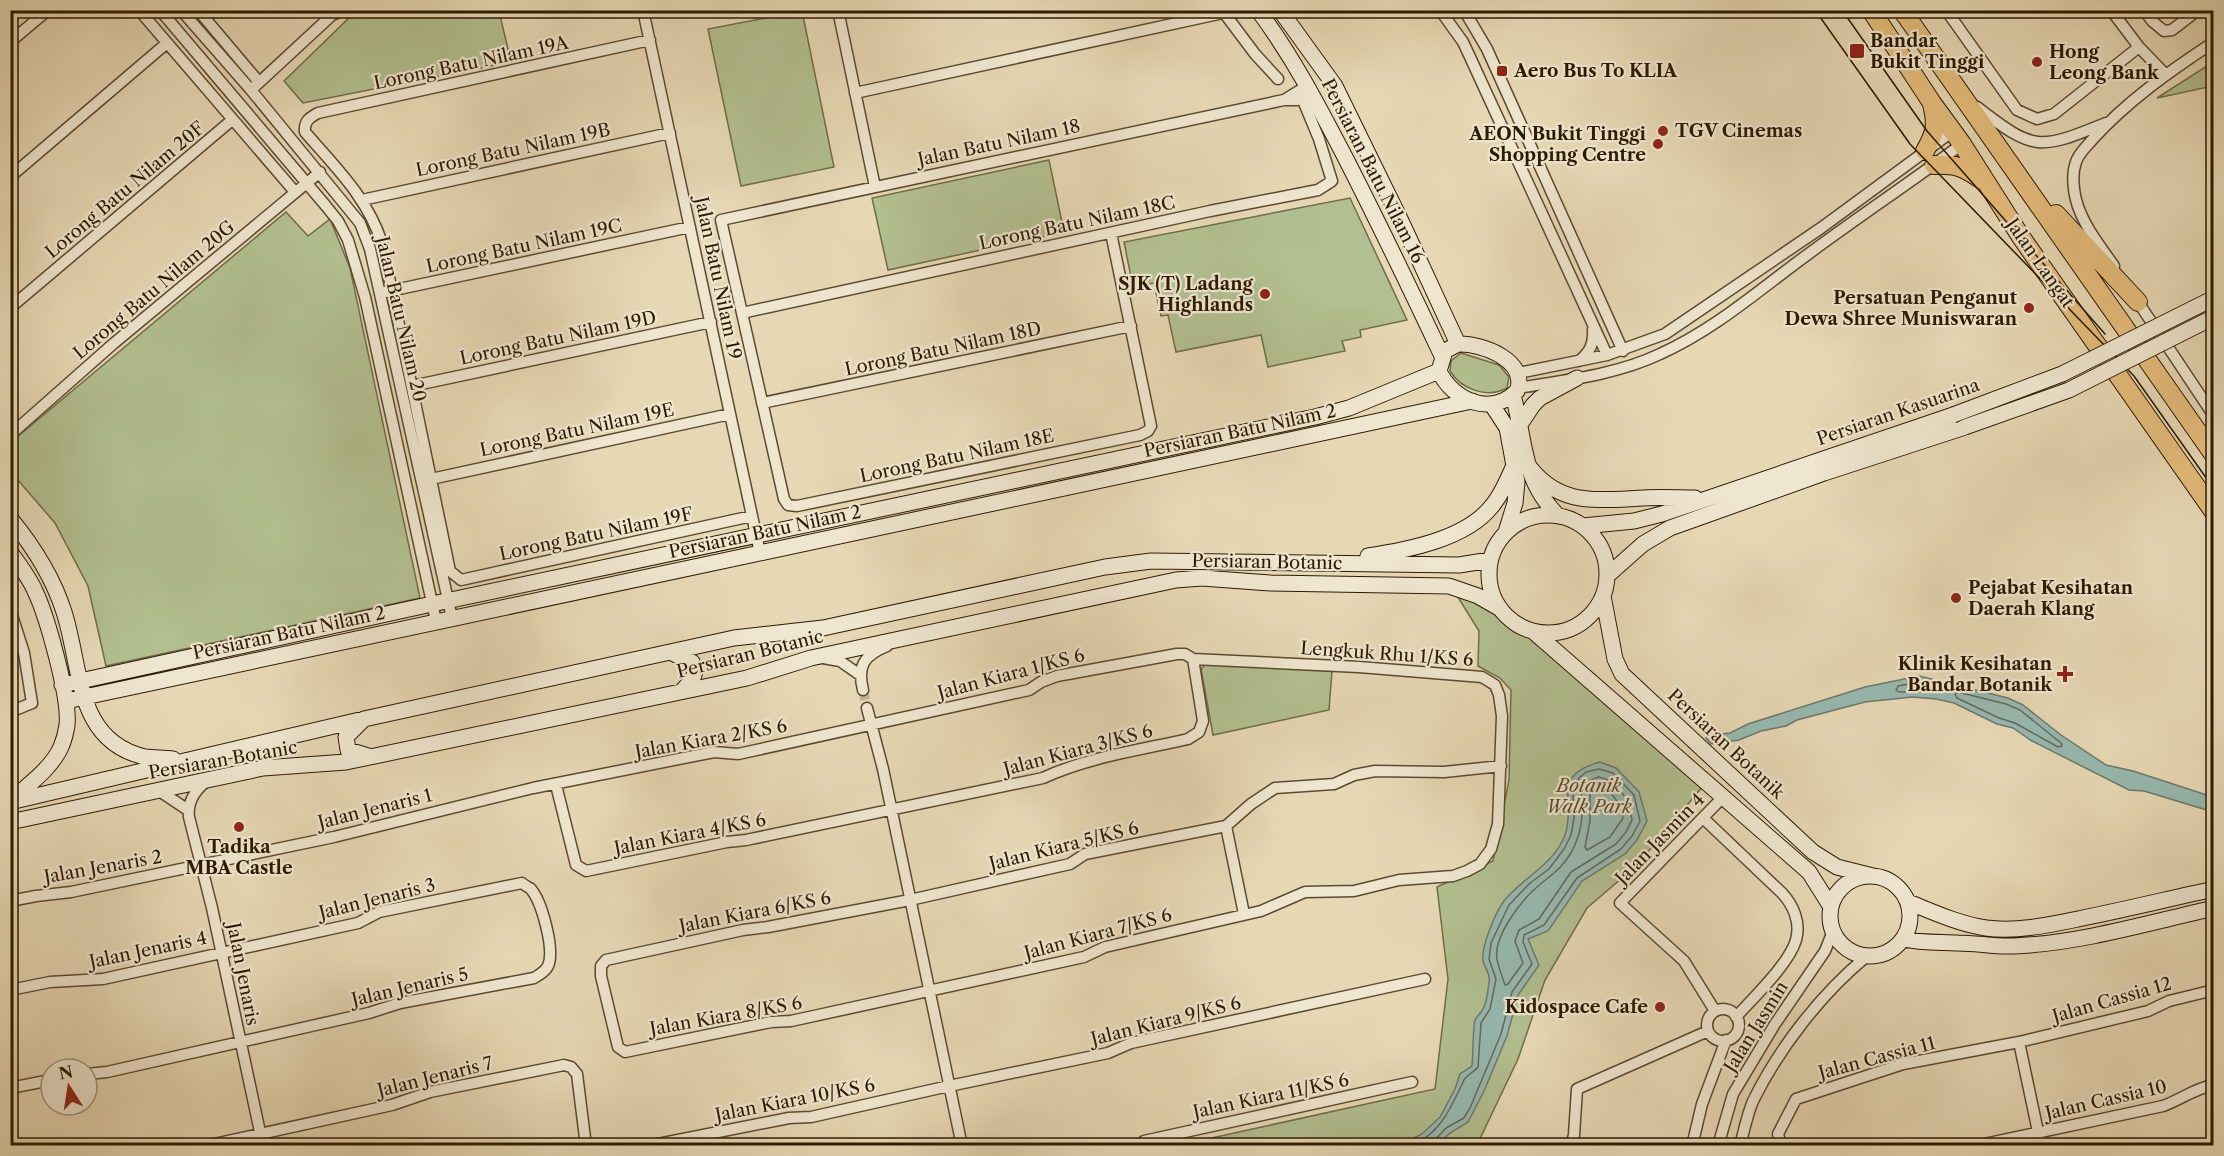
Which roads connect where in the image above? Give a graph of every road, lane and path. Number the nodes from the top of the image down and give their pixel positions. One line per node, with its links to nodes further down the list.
1 (48, 10): 22 (street)
2 (139, 10): 24 (street)
3 (160, 10): 27 (street, Jalan Batu Nilam 20)
4 (198, 10): 31 (street)
5 (343, 10): 20 (street)
6 (643, 10): 21 (street, Jalan Batu Nilam 19)
7 (838, 10): 33 (street)
8 (1258, 10): 34 (main road, Persiaran Batu Nilam 16)
9 (1280, 10): 65 (main road, Persiaran Batu Nilam 16)
10 (1440, 10): 28 (street)
11 (1464, 10): 26 (street)
12 (1871, 10): 35 (highway, Jalan Langat)
13 (1946, 10): 25 (street)
14 (2111, 10): 25 (street)
15 (2144, 10): 16 (street)
16 (2198, 10)
17 (1902, 11): 32 (highway, Jalan Langat); 39 (highway)
18 (1222, 12): 30 (street); 33 (street)
19 (183, 13): 27 (street, Jalan Batu Nilam 20); 31 (street, Jalan Batu Nilam 20)
20 (330, 13): 31 (street)
21 (650, 40): 38 (street, Jalan Batu Nilam 19); 48 (street, Lorong Batu Nilam 19A)
22 (10, 42)
23 (2214, 42): 29 (street)
24 (166, 43): 36 (street); 42 (street)
25 (2139, 47): 29 (street)
26 (1487, 49): 28 (street); 49 (street)
27 (194, 52): 43 (street, Jalan Batu Nilam 20)
28 (1470, 57): 50 (street)
29 (2165, 74): 37 (street)
30 (1278, 79)
31 (255, 85): 41 (street, Jalan Batu Nilam 20)
32 (1955, 86): 37 (street); 46 (highway, Jalan Langat)
33 (855, 93): 45 (street)
34 (1307, 93): 45 (street, Jalan Batu Nilam 18); 52 (street, Lorong Batu Nilam 18C); 69 (main road, Persiaran Batu Nilam 16)
35 (1932, 103): 39 (highway, Jalan Langat); 40 (highway)
36 (232, 120): 47 (street); 58 (street, Lorong Batu Nilam 20F)
37 (2109, 122): 57 (street)
38 (670, 133): 48 (street, Lorong Batu Nilam 19B); 51 (street, Jalan Batu Nilam 19)
39 (1961, 135): 40 (street); 40 (street); 44 (highway, Jalan Langat); 64 (highway)
40 (1929, 158): 44 (highway); 66 (street); 70 (street)
41 (320, 172): 43 (street, Lorong Batu Nilam 20G); 54 (street, Jalan Batu Nilam 20)
42 (10, 177)
43 (306, 183): 47 (street, Lorong Batu Nilam 20G); 55 (street, Jalan Batu Nilam 20)
44 (1986, 183): 86 (highway, Jalan Langat)
45 (875, 187): 59 (street, Jalan Batu Nilam 18)
46 (2027, 189): 57 (highway); 64 (highway, Jalan Langat)
47 (295, 192): 79 (street, Lorong Batu Nilam 20G)
48 (362, 200): 53 (street)
49 (1562, 216): 50 (street); 66 (street)
50 (1546, 223): 62 (street)
51 (690, 226): 53 (street, Lorong Batu Nilam 19C); 61 (street, Jalan Batu Nilam 19)
52 (1111, 233): 59 (street, Lorong Batu Nilam 18C); 63 (street)
53 (392, 291): 54 (street, Lorong Batu Nilam 19C); 72 (street)
54 (380, 294): 55 (street, Lorong Batu Nilam 19C); 99 (street, Jalan Batu Nilam 20)
55 (365, 297): 100 (street, Jalan Batu Nilam 20)
56 (2214, 298): 85 (main road, Persiaran Kasuarina, bridge)
57 (2138, 302): 77 (street)
58 (10, 308)
59 (742, 313): 74 (street)
60 (2214, 316): 97 (main road, Persiaran Kasuarina, bridge)
61 (711, 322): 72 (street, Lorong Batu Nilam 19D); 76 (street, Jalan Batu Nilam 19)
62 (1593, 324): 67 (street); 68 (street)
63 (1131, 326): 74 (street, Lorong Batu Nilam 18D); 74 (street, Lorong Batu Nilam 18E)
64 (2129, 335): 81 (highway, Jalan Langat)
65 (1458, 344): 69 (main road); 71 (main road)
66 (1623, 351): 67 (street)
67 (1607, 355): 68 (street)
68 (1578, 362): 71 (street)
69 (1441, 363): 73 (main road); 80 (main road, Persiaran Batu Nilam 2)
70 (1576, 378): 71 (street); 78 (main road)
71 (1517, 385): 75 (main road); 78 (main road)
72 (412, 386): 84 (street)
73 (1472, 402): 75 (main road); 82 (main road, Persiaran Batu Nilam 2)
74 (762, 404)
75 (1492, 405): 83 (main road)
76 (730, 414): 84 (street, Lorong Batu Nilam 19E); 87 (street, Jalan Batu Nilam 19)
77 (2214, 416)
78 (1521, 423): 83 (main road)
79 (10, 435)
80 (1190, 444): 82 (main road); 92 (main road, Persiaran Batu Nilam 2)
81 (2214, 455)
82 (1193, 460): 94 (main road, Persiaran Batu Nilam 2)
83 (1520, 464): 85 (main road); 88 (main road); 91 (main road); 96 (main road)
84 (431, 479): 87 (street, Lorong Batu Nilam 19F)
85 (1704, 498): 90 (main road, Persiaran Kasuarina)
86 (2214, 512)
87 (752, 516): 92 (street, Jalan Batu Nilam 19)
88 (1558, 516): 90 (main road); 91 (main road)
89 (10, 518): 111 (main road)
90 (1583, 526): 97 (main road)
91 (1506, 532): 95 (main road)
92 (757, 536): 94 (street, Jalan Batu Nilam 19); 99 (main road, Persiaran Batu Nilam 2)
93 (10, 552): 112 (main road)
94 (760, 553): 103 (main road, Persiaran Batu Nilam 2)
95 (1490, 560): 96 (main road, Persiaran Botanic); 101 (main road)
96 (1333, 562): 107 (main road, Persiaran Botanic)
97 (1607, 576): 98 (main road)
98 (1603, 596): 105 (main road); 135 (main road, Persiaran Botanik)
99 (448, 601): 100 (main road, Persiaran Batu Nilam 2); 103 (street, Jalan Batu Nilam 20)
100 (432, 604): 104 (street, Jalan Batu Nilam 20); 111 (main road, Persiaran Batu Nilam 2)
101 (1499, 608): 105 (main road); 106 (main road, Persiaran Botanic)
102 (10, 609): 118 (street)
103 (452, 618): 104 (main road, Persiaran Batu Nilam 2)
104 (436, 621): 115 (main road, Persiaran Batu Nilam 2)
105 (1534, 632): 127 (main road)
106 (904, 639): 108 (main road, Persiaran Botanic); 110 (street)
107 (672, 653): 114 (main road); 119 (main road, Persiaran Botanic)
108 (811, 658): 110 (street); 114 (main road, Persiaran Botanic)
109 (1193, 659): 120 (street, Jalan Kiara 1/KS 6); 123 (street, Lengkuk Rhu 1/KS 6); 130 (street, Jalan Kiara 3/KS 6)
110 (860, 675): 113 (street)
111 (81, 680): 112 (main road, Persiaran Batu Nilam 2); 115 (main road)
112 (62, 685): 116 (main road)
113 (863, 690)
114 (682, 691): 121 (main road, Persiaran Botanic)
115 (84, 696): 116 (main road, Persiaran Batu Nilam 2); 122 (main road)
116 (66, 701): 128 (main road)
117 (867, 708): 120 (street)
118 (10, 712)
119 (364, 719): 121 (main road); 122 (main road, Persiaran Botanic)
120 (871, 726): 125 (street, Jalan Kiara 2/KS 6); 130 (street)
121 (371, 757): 124 (main road, Persiaran Botanic)
122 (186, 761): 128 (main road, Persiaran Botanic)
123 (1501, 766): 133 (street); 140 (street, Lengkuk Rhu 1/KS 6)
124 (209, 780): 126 (main road, Persiaran Botanic); 129 (street)
125 (556, 785): 130 (street, Jalan Kiara 4/KS 6); 134 (street, Jalan Jenaris 1)
126 (158, 790): 129 (street); 132 (main road, Persiaran Botanic)
127 (1724, 797): 131 (street, Jalan Jasmin 4); 141 (main road)
128 (10, 802)
129 (188, 810): 134 (street, Jalan Jenaris)
130 (892, 810): 137 (street)
131 (1703, 818): 154 (street, Jalan Jasmin 4); 155 (street)
132 (10, 822)
133 (1226, 826): 137 (street, Jalan Kiara 5/KS 6); 143 (street)
134 (201, 865): 138 (street, Jalan Jenaris 2); 147 (street, Jalan Jenaris)
135 (1874, 876): 139 (main road); 141 (main road)
136 (2214, 889): 139 (main road)
137 (910, 900): 149 (street, Jalan Kiara 6/KS 6); 153 (street)
138 (10, 901)
139 (1908, 902): 146 (main road)
140 (1274, 907): 143 (street, Jalan Kiara 7/KS 6)
141 (1831, 907): 145 (main road)
142 (2214, 908): 146 (main road)
143 (1244, 914): 153 (street, Jalan Kiara 7/KS 6)
144 (547, 930): 147 (street, Jalan Jenaris 3); 159 (street, Jalan Jenaris 5)
145 (1833, 931): 148 (main road); 176 (street, Jalan Jasmin)
146 (1903, 939): 148 (main road)
147 (222, 951): 151 (street, Jalan Jenaris 4); 159 (street, Jalan Jenaris)
148 (1866, 956): 177 (street, Jalan Jasmin)
149 (606, 960): 153 (street, Jalan Kiara 8/KS 6)
150 (1425, 979): 164 (street, Jalan Kiara 9/KS 6)
151 (10, 990)
152 (2214, 990): 158 (street, Jalan Cassia 12)
153 (930, 992): 164 (street)
154 (1715, 1011): 155 (street); 156 (street)
155 (1736, 1017): 157 (street)
156 (1708, 1031): 157 (street); 174 (street)
157 (1726, 1040): 175 (street)
158 (2019, 1042): 167 (street); 178 (street, Jalan Cassia 11)
159 (240, 1044): 160 (street); 166 (street, Jalan Jenaris)
160 (99, 1073)
161 (39, 1082): 165 (street)
162 (1412, 1082): 173 (street, Jalan Kiara 11/KS 6)
163 (2214, 1085): 167 (street, Jalan Cassia 10)
164 (949, 1086): 171 (street, Jalan Kiara 10/KS 6); 172 (street)
165 (10, 1088)
166 (260, 1133): 168 (street, Jalan Jenaris 7); 169 (street, Jalan Jenaris); 170 (street, Jalan Jenaris 7)
167 (2038, 1133): 179 (street, Jalan Cassia 10); 180 (street)
168 (206, 1146)
169 (263, 1146)
170 (586, 1146)
171 (648, 1146)
172 (962, 1146)
173 (1138, 1146)
174 (1570, 1146)
175 (1692, 1146)
176 (1718, 1146)
177 (1740, 1146)
178 (1781, 1146)
179 (1975, 1146)
180 (2041, 1146)

